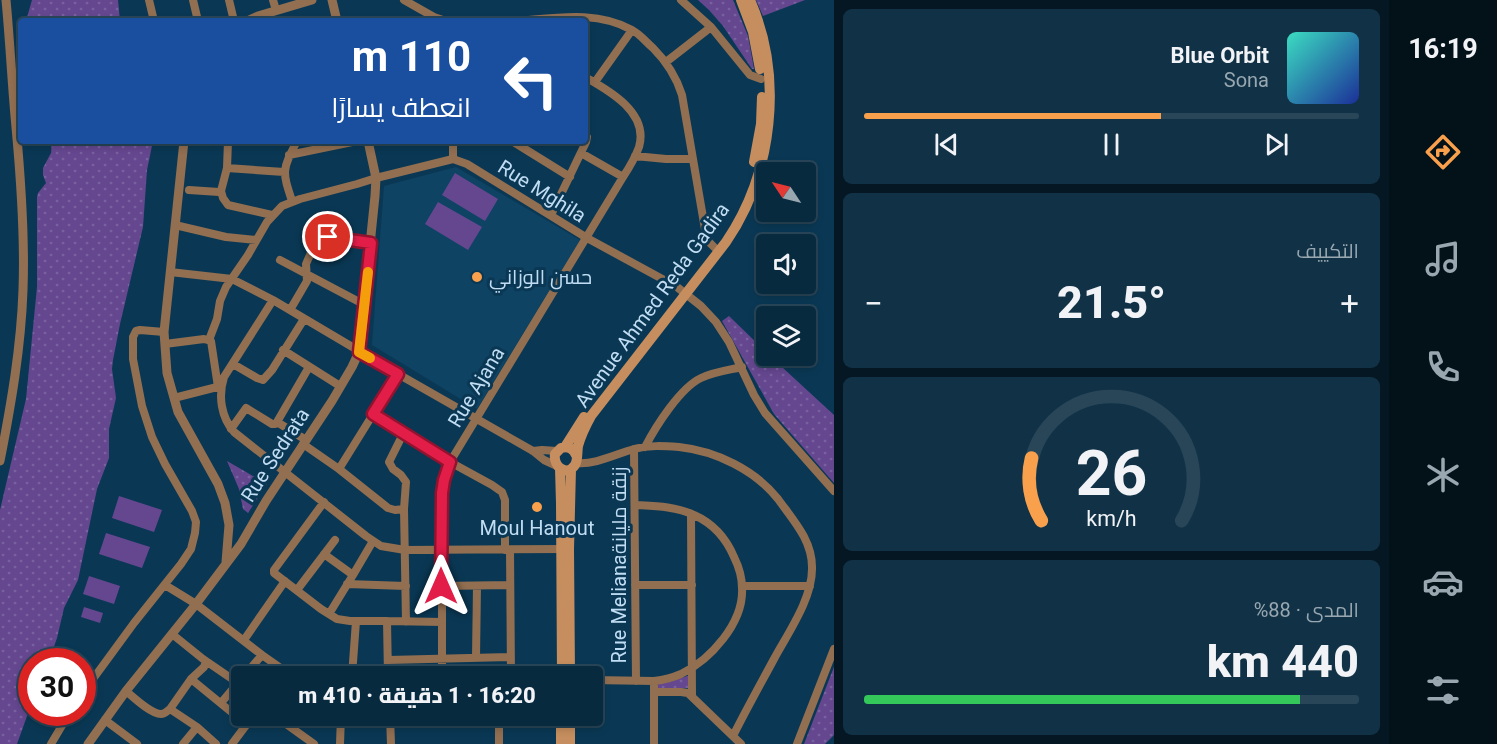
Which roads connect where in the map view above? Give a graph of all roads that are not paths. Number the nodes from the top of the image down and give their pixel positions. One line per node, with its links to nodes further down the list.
1 (6, 0): 20 (street)
2 (149, 0): 13 (street)
3 (193, 0): 14 (street)
4 (229, 0): 15 (street)
5 (273, 0): 12 (street)
6 (312, 0): 12 (street)
7 (332, 0): 17 (street)
8 (404, 0): 18 (street)
9 (681, 0): 21 (street)
10 (741, 0): 24 (main road, Avenue Ahmed Reda Gadira)
11 (750, 0): 58 (main road, Avenue Ahmed Reda Gadira)
12 (276, 10): 16 (street)
13 (153, 18)
14 (197, 18)
15 (233, 18)
16 (255, 18)
17 (336, 18)
18 (437, 18)
19 (554, 18): 22 (street)
20 (4, 24): 85 (street)
21 (711, 27): 23 (street); 24 (street)
22 (632, 30): 23 (street); 25 (street)
23 (666, 62): 38 (street)
24 (761, 79): 53 (main road, Avenue Ahmed Reda Gadira)
25 (588, 81): 36 (street)
26 (184, 144): 49 (street)
27 (228, 144): 39 (street)
28 (295, 144): 35 (street)
29 (342, 144): 35 (street)
30 (369, 144): 43 (street, Rue Sedrata)
31 (453, 144): 37 (street)
32 (517, 144): 41 (street)
33 (584, 144): 34 (street)
34 (581, 153): 41 (street); 42 (street)
35 (289, 155): 40 (street)
36 (635, 156): 38 (street); 42 (street, Rue Ajana)
37 (453, 159): 43 (street); 48 (street, Rue Mghila)
38 (692, 159): 53 (street)
39 (227, 168): 40 (street); 45 (street)
40 (284, 172): 46 (street)
41 (570, 177): 48 (street)
42 (623, 177): 50 (street, Rue Ajana)
43 (376, 178): 46 (street); 52 (street, Rue Sedrata)
44 (189, 190): 45 (street)
45 (221, 191): 47 (street)
46 (292, 201): 47 (street)
47 (272, 215): 51 (street)
48 (551, 215): 50 (street, Rue Mghila)
49 (175, 225): 51 (street); 55 (street)
50 (587, 238): 58 (street, Rue Mghila); 76 (street, Rue Ajana)
51 (256, 240): 57 (street)
52 (371, 243): 56 (street); 60 (street, Rue Sedrata)
53 (715, 248): 58 (main road, Avenue Ahmed Reda Gadira)
54 (280, 260): 56 (street)
55 (170, 272): 57 (street); 63 (street)
56 (307, 274): 60 (street); 61 (street)
57 (232, 279): 59 (street); 64 (street)
58 (684, 292): 70 (street, Rue Mghila); 82 (main road, Avenue Ahmed Reda Gadira); 87 (main road, Avenue Ahmed Reda Gadira)
59 (273, 300): 61 (street); 68 (street)
60 (365, 305): 67 (street, Rue Sedrata)
61 (290, 310): 62 (street)
62 (304, 319): 66 (street); 67 (street)
63 (164, 332): 65 (street); 106 (street)
64 (209, 340): 65 (street); 72 (street)
65 (165, 344): 74 (street)
66 (283, 350): 68 (street); 69 (street)
67 (359, 352): 71 (street); 73 (street, Rue Sedrata)
68 (233, 364): 72 (street)
69 (309, 367): 73 (street); 77 (street)
70 (742, 367): 81 (street); 90 (street, Rue Mghila)
71 (398, 374): 75 (street); 76 (street)
72 (220, 386): 74 (street); 78 (street)
73 (340, 386): 80 (street, Rue Sedrata)
74 (174, 398): 102 (street)
75 (373, 414): 79 (street); 88 (street)
76 (477, 419): 84 (street); 86 (street, Rue Ajana)
77 (278, 422): 78 (street); 80 (street)
78 (231, 429): 89 (street)
79 (403, 434): 86 (street); 93 (street)
80 (305, 442): 88 (street); 89 (street, Rue Sedrata)
81 (645, 447): 83 (street); 114 (street)
82 (561, 449): 84 (street); 87 (main road); 87 (main road)
83 (634, 449): 87 (street); 92 (street, Rue Melianaزنقة مليانة)
84 (533, 451): 87 (street)
85 (0, 461)
86 (450, 462): 99 (street, Rue Ajana); 100 (street)
87 (571, 464): 97 (main road, Avenue Ahmed Reda Gadira)
88 (339, 469): 93 (street)
89 (285, 472): 91 (street); 102 (street, Rue Sedrata)
90 (834, 491)
91 (324, 502): 96 (street); 104 (street)
92 (635, 505): 94 (street); 108 (street, Rue Melianaزنقة مليانة)
93 (404, 509): 98 (street)
94 (692, 513): 109 (street); 113 (street)
95 (335, 540): 101 (street)
96 (373, 541): 98 (street); 103 (street)
97 (565, 549): 100 (street); 137 (main road, Avenue Ahmed Reda Gadira); 138 (main road, Avenue Ahmed Reda Gadira)
98 (405, 550): 99 (street); 110 (street)
99 (441, 550): 100 (street); 111 (street, Rue Ajana)
100 (508, 550): 107 (street)
101 (324, 554): 103 (street); 115 (street)
102 (225, 564): 116 (street, Rue Sedrata)
103 (352, 575): 105 (street)
104 (285, 581): 115 (street); 123 (street)
105 (347, 584): 110 (street); 117 (street)
106 (165, 585): 116 (street); 141 (street)
107 (510, 585): 112 (street); 127 (street)
108 (635, 585): 109 (street); 144 (street, Rue Melianaزنقة مليانة)
109 (692, 585): 139 (street)
110 (406, 586): 120 (street)
111 (441, 586): 112 (street); 121 (street, Rue Ajana)
112 (477, 586): 126 (street)
113 (742, 586): 114 (street); 139 (street)
114 (810, 586): 163 (street)
115 (297, 590): 117 (street)
116 (196, 604): 122 (street, Rue Sedrata); 123 (street)
117 (330, 614): 118 (street)
118 (356, 621): 119 (street); 133 (street)
119 (387, 621): 120 (street); 129 (street)
120 (406, 621): 121 (street)
121 (442, 622): 128 (street, Rue Ajana)
122 (172, 634): 130 (street); 146 (street, Rue Sedrata)
123 (244, 640): 125 (street)
124 (834, 649): 178 (street)
125 (262, 655): 131 (street); 132 (street)
126 (476, 657): 127 (street); 128 (street)
127 (510, 657): 136 (street)
128 (442, 658): 129 (street); 135 (street, Rue Ajana)
129 (388, 660): 134 (street)
130 (207, 661): 140 (street); 142 (street)
131 (253, 666)
132 (276, 666)
133 (353, 666)
134 (388, 666)
135 (442, 666)
136 (510, 666)
137 (562, 666)
138 (570, 666)
139 (692, 668): 145 (street); 149 (street)
140 (231, 674)
141 (96, 675)
142 (191, 679): 150 (street); 151 (street)
143 (603, 680): 144 (street)
144 (636, 681): 145 (street)
145 (654, 681): 148 (street)
146 (126, 691): 151 (street); 153 (street, Rue Sedrata)
147 (231, 692): 150 (street)
148 (654, 692): 149 (street); 176 (street)
149 (692, 696): 163 (street)
150 (221, 703): 152 (street)
151 (170, 709): 162 (street)
152 (231, 711)
153 (105, 720): 165 (street, Rue Sedrata); 166 (street)
154 (62, 726): 164 (street)
155 (245, 726): 169 (street)
156 (289, 726): 170 (street)
157 (341, 726): 171 (street)
158 (390, 726): 172 (street)
159 (499, 726): 173 (street)
160 (561, 726): 174 (main road)
161 (570, 726): 175 (main road)
162 (197, 727): 167 (street); 168 (street)
163 (733, 736): 177 (street)
164 (51, 744)
165 (88, 744)
166 (138, 744)
167 (183, 744)
168 (216, 744)
169 (232, 744)
170 (314, 744)
171 (340, 744)
172 (391, 744)
173 (499, 744)
174 (561, 744)
175 (570, 744)
176 (654, 744)
177 (741, 744)
178 (797, 744)

